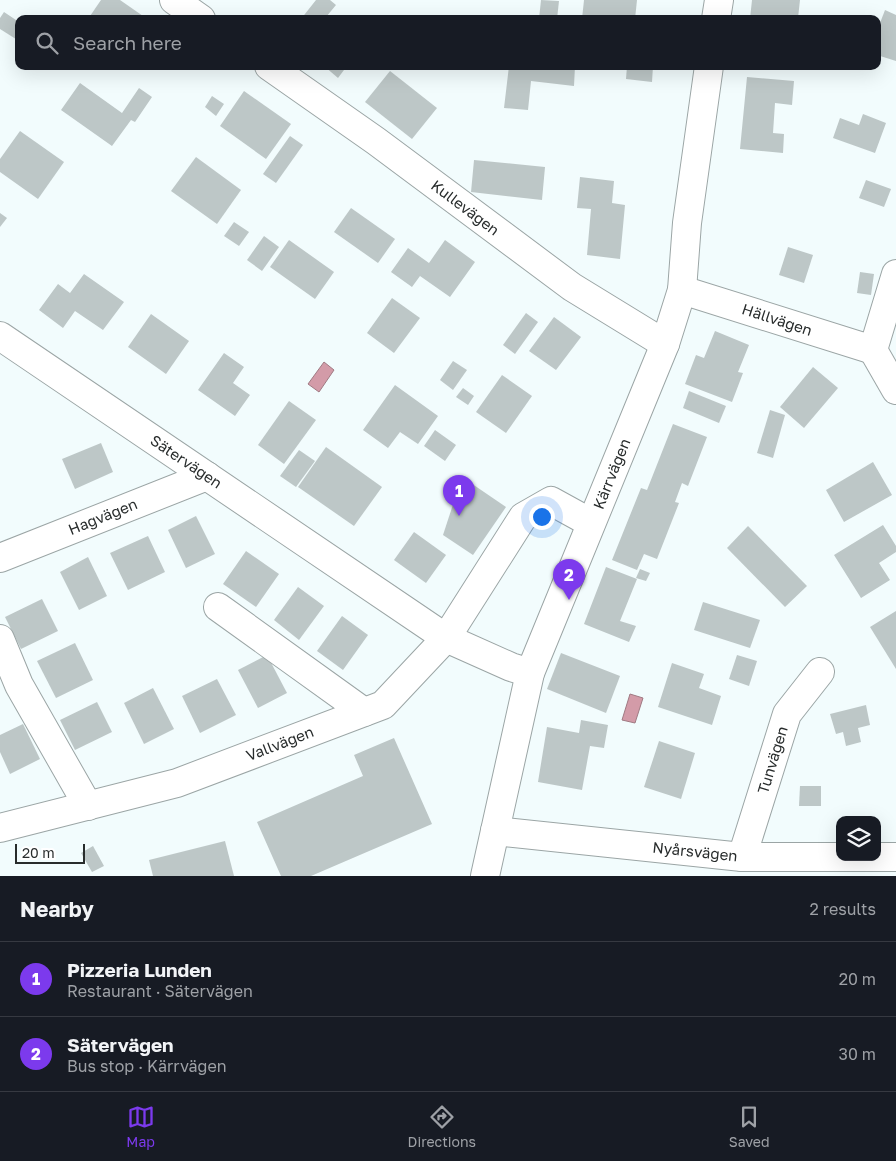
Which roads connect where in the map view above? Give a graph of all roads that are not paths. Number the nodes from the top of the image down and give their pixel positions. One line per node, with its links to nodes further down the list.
1 (174, 0): 3 (street)
2 (719, 0): 4 (street)
3 (195, 15)
4 (717, 15)
5 (275, 70): 10 (street, Kullevägen)
6 (708, 70): 8 (street, Kärrvägen)
7 (896, 274): 11 (street)
8 (682, 290): 10 (street, Kärrvägen); 11 (street, Hällvägen)
9 (0, 336): 13 (street, Sätervägen)
10 (665, 344): 14 (street, Kärrvägen)
11 (873, 350): 12 (street)
12 (896, 390)
13 (206, 476): 15 (street, Hagvägen); 17 (street, Sätervägen)
14 (591, 524): 17 (street, Vallvägen); 20 (street, Kärrvägen)
15 (0, 558)
16 (218, 607): 21 (street)
17 (446, 638): 20 (street, Sätervägen); 21 (street, Vallvägen)
18 (0, 640): 22 (street)
19 (820, 672): 25 (street, Tunvägen)
20 (530, 673): 24 (street, Kärrvägen)
21 (364, 712): 22 (street, Vallvägen)
22 (88, 806): 23 (street, Vallvägen)
23 (0, 828)
24 (495, 831): 25 (street, Nyårsvägen); 27 (street, Kärrvägen)
25 (742, 857): 26 (street, Nyårsvägen)
26 (896, 857)
27 (485, 876)

